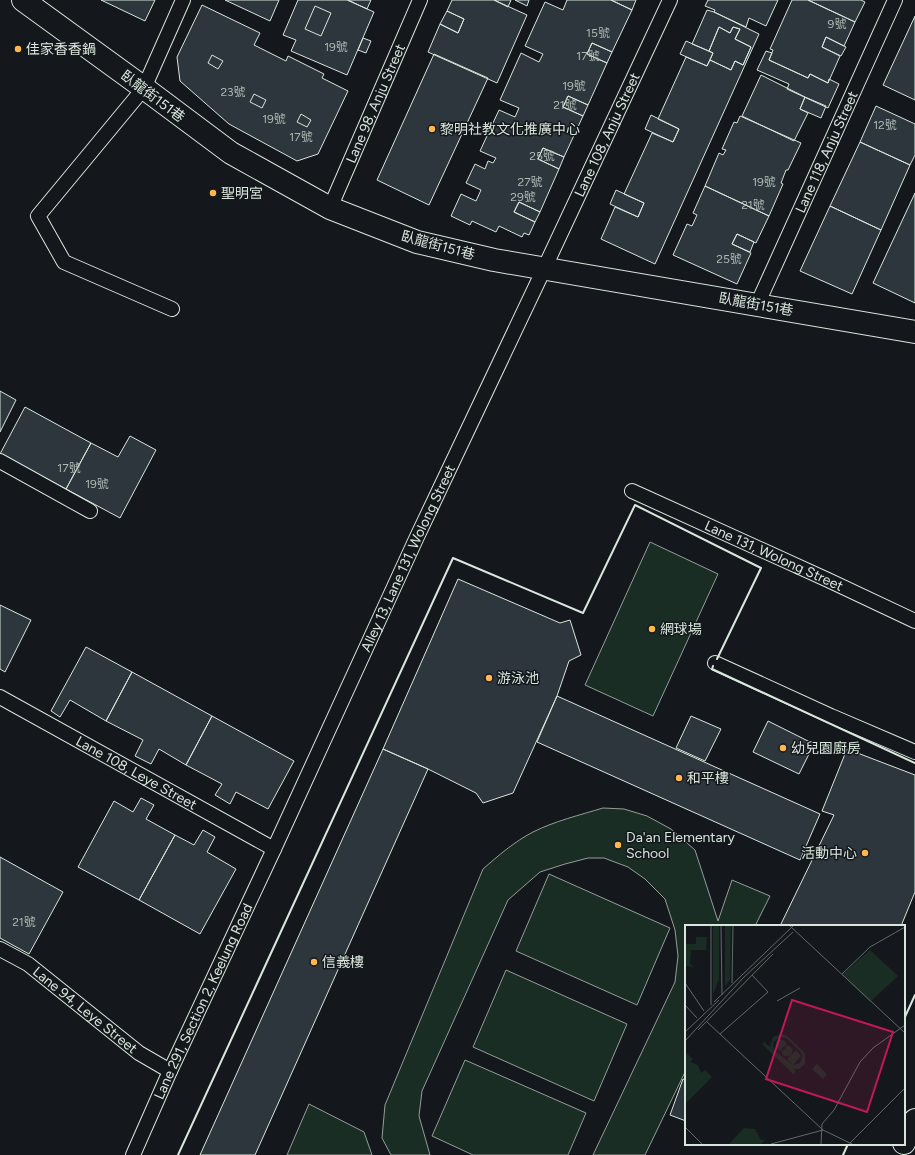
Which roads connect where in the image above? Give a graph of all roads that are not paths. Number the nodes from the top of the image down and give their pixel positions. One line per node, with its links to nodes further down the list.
1 (23, 0): 6 (street, 臥龍街151巷)
2 (183, 0): 6 (lane)
3 (420, 0): 7 (lane, Lane 98, Anju Street)
4 (670, 0): 8 (lane, Lane 108, Anju Street)
5 (894, 0): 9 (lane, Lane 118, Anju Street)
6 (144, 88): 7 (street, 臥龍街151巷); 10 (lane)
7 (330, 208): 8 (street, 臥龍街151巷)
8 (544, 269): 9 (street, 臥龍街151巷); 19 (lane, Alley 13, Lane 131, Wolong Street)
9 (757, 305): 11 (street, 臥龍街151巷)
10 (172, 309)
11 (915, 332)
12 (0, 461): 14 (lane)
13 (632, 491): 15 (lane, Lane 131, Wolong Street)
14 (90, 511)
15 (915, 621)
16 (714, 663): 18 (lane)
17 (0, 697): 19 (lane, Lane 108, Leye Street)
18 (915, 752)
19 (274, 849): 21 (lane, Lane 291, Section 2, Keelung Road)
20 (0, 949): 21 (lane, Lane 94, Leye Street)
21 (170, 1071): 25 (lane, Lane 291, Section 2, Keelung Road)
22 (915, 1120): 23 (street)
23 (905, 1142)
24 (903, 1145): 26 (street)
25 (133, 1155)
26 (898, 1155)

